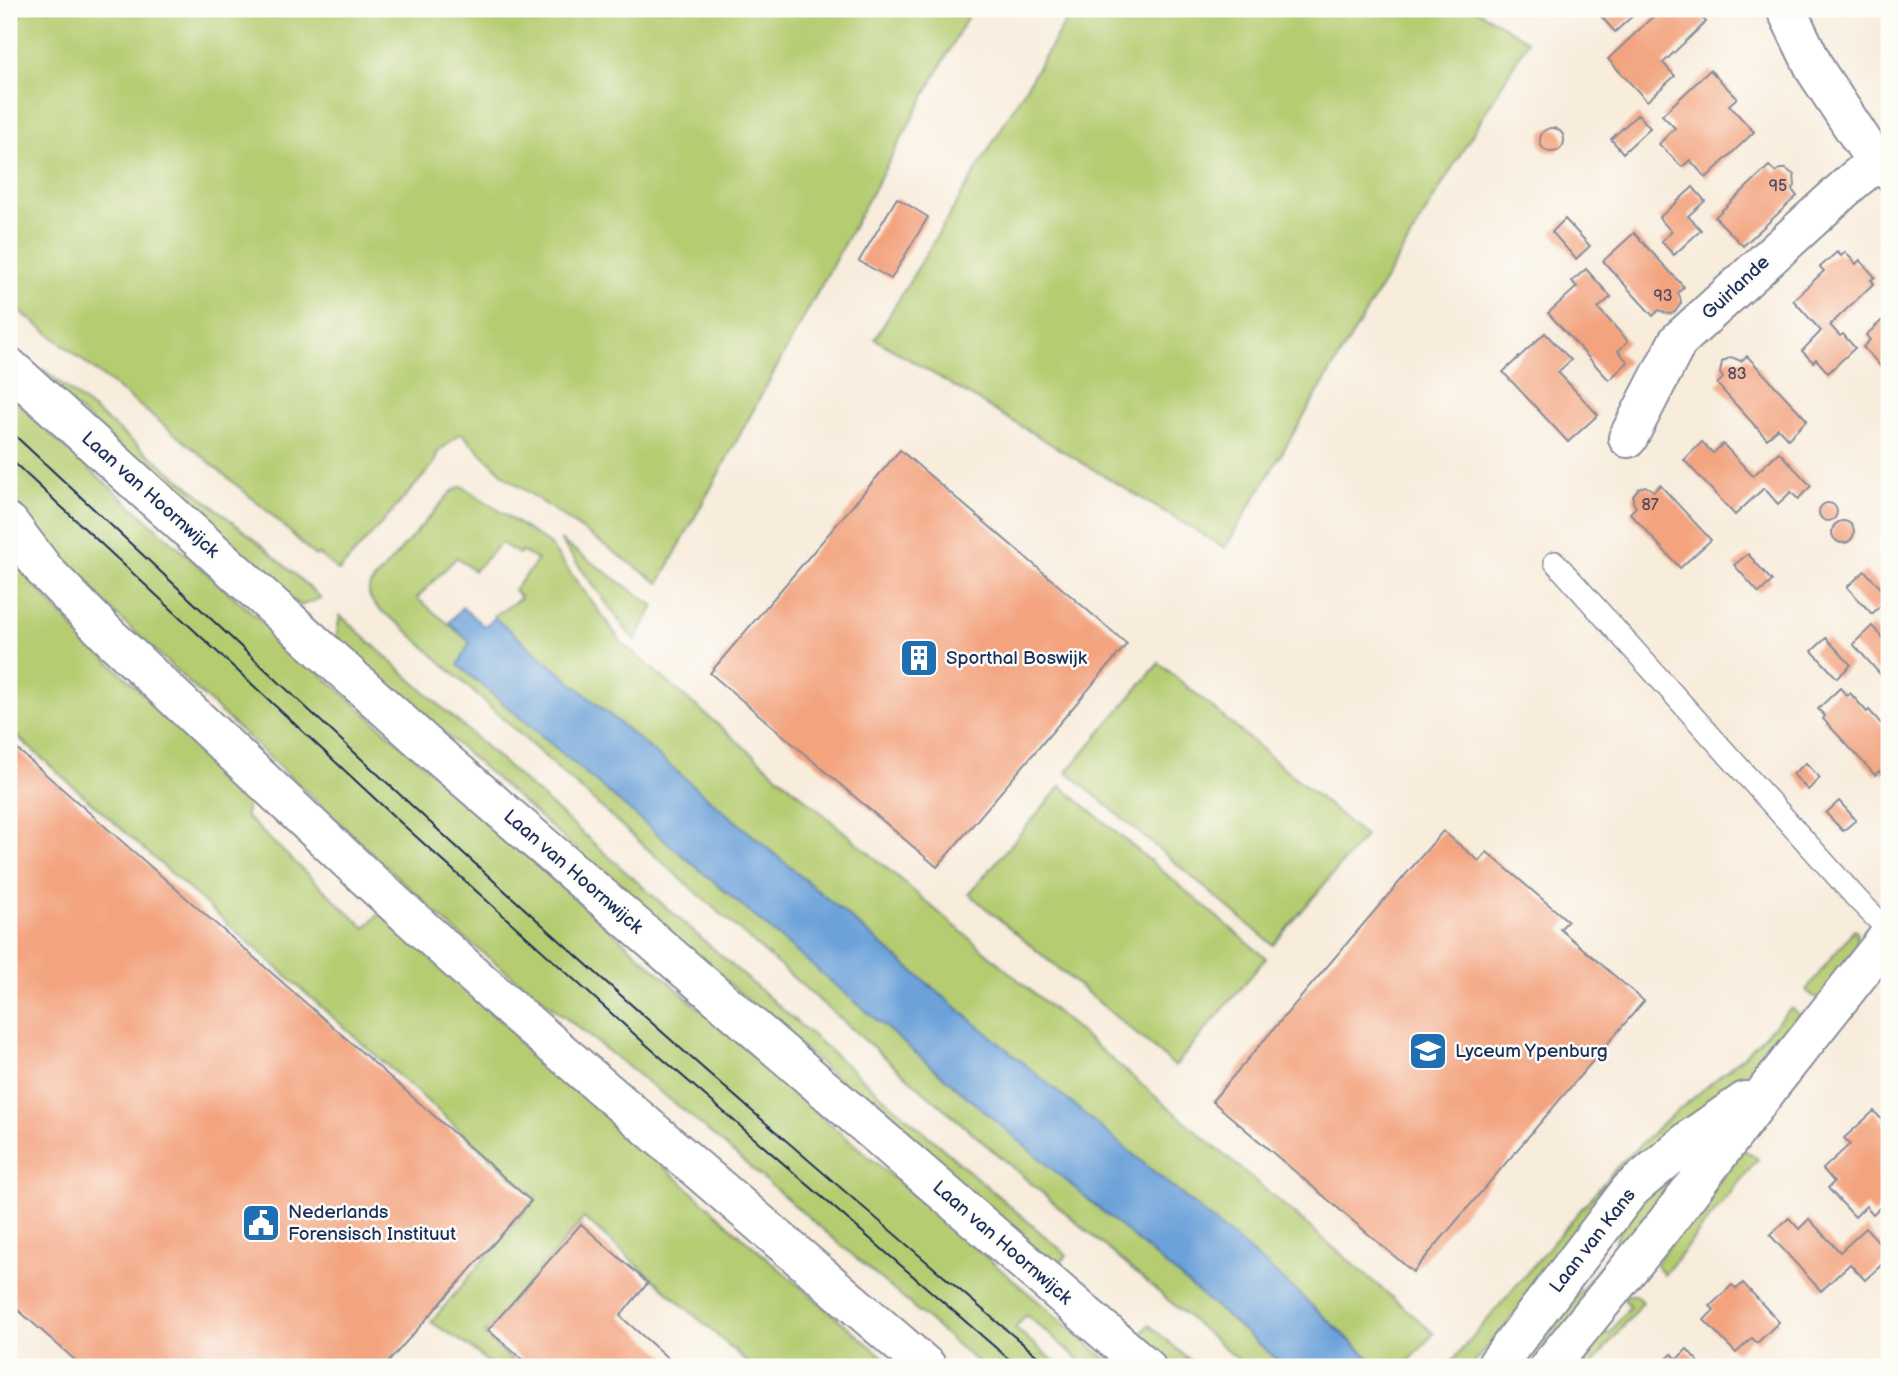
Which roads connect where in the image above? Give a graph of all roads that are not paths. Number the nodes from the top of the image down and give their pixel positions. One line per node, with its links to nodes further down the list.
1 (1786, 9): 2 (main road, Guirlande)
2 (1883, 167): 4 (main road, Guirlande)
3 (9, 367): 10 (main road, Laan van Hoornwijck)
4 (1628, 438)
5 (9, 523): 9 (main road)
6 (1555, 562): 7 (lane)
7 (1889, 934): 8 (main road, Laan van Kans)
8 (1774, 1081): 11 (main road, Laan van Kans); 12 (main road, Laan van Kans)
9 (927, 1367)
10 (1146, 1367)
11 (1495, 1367)
12 (1549, 1367)

